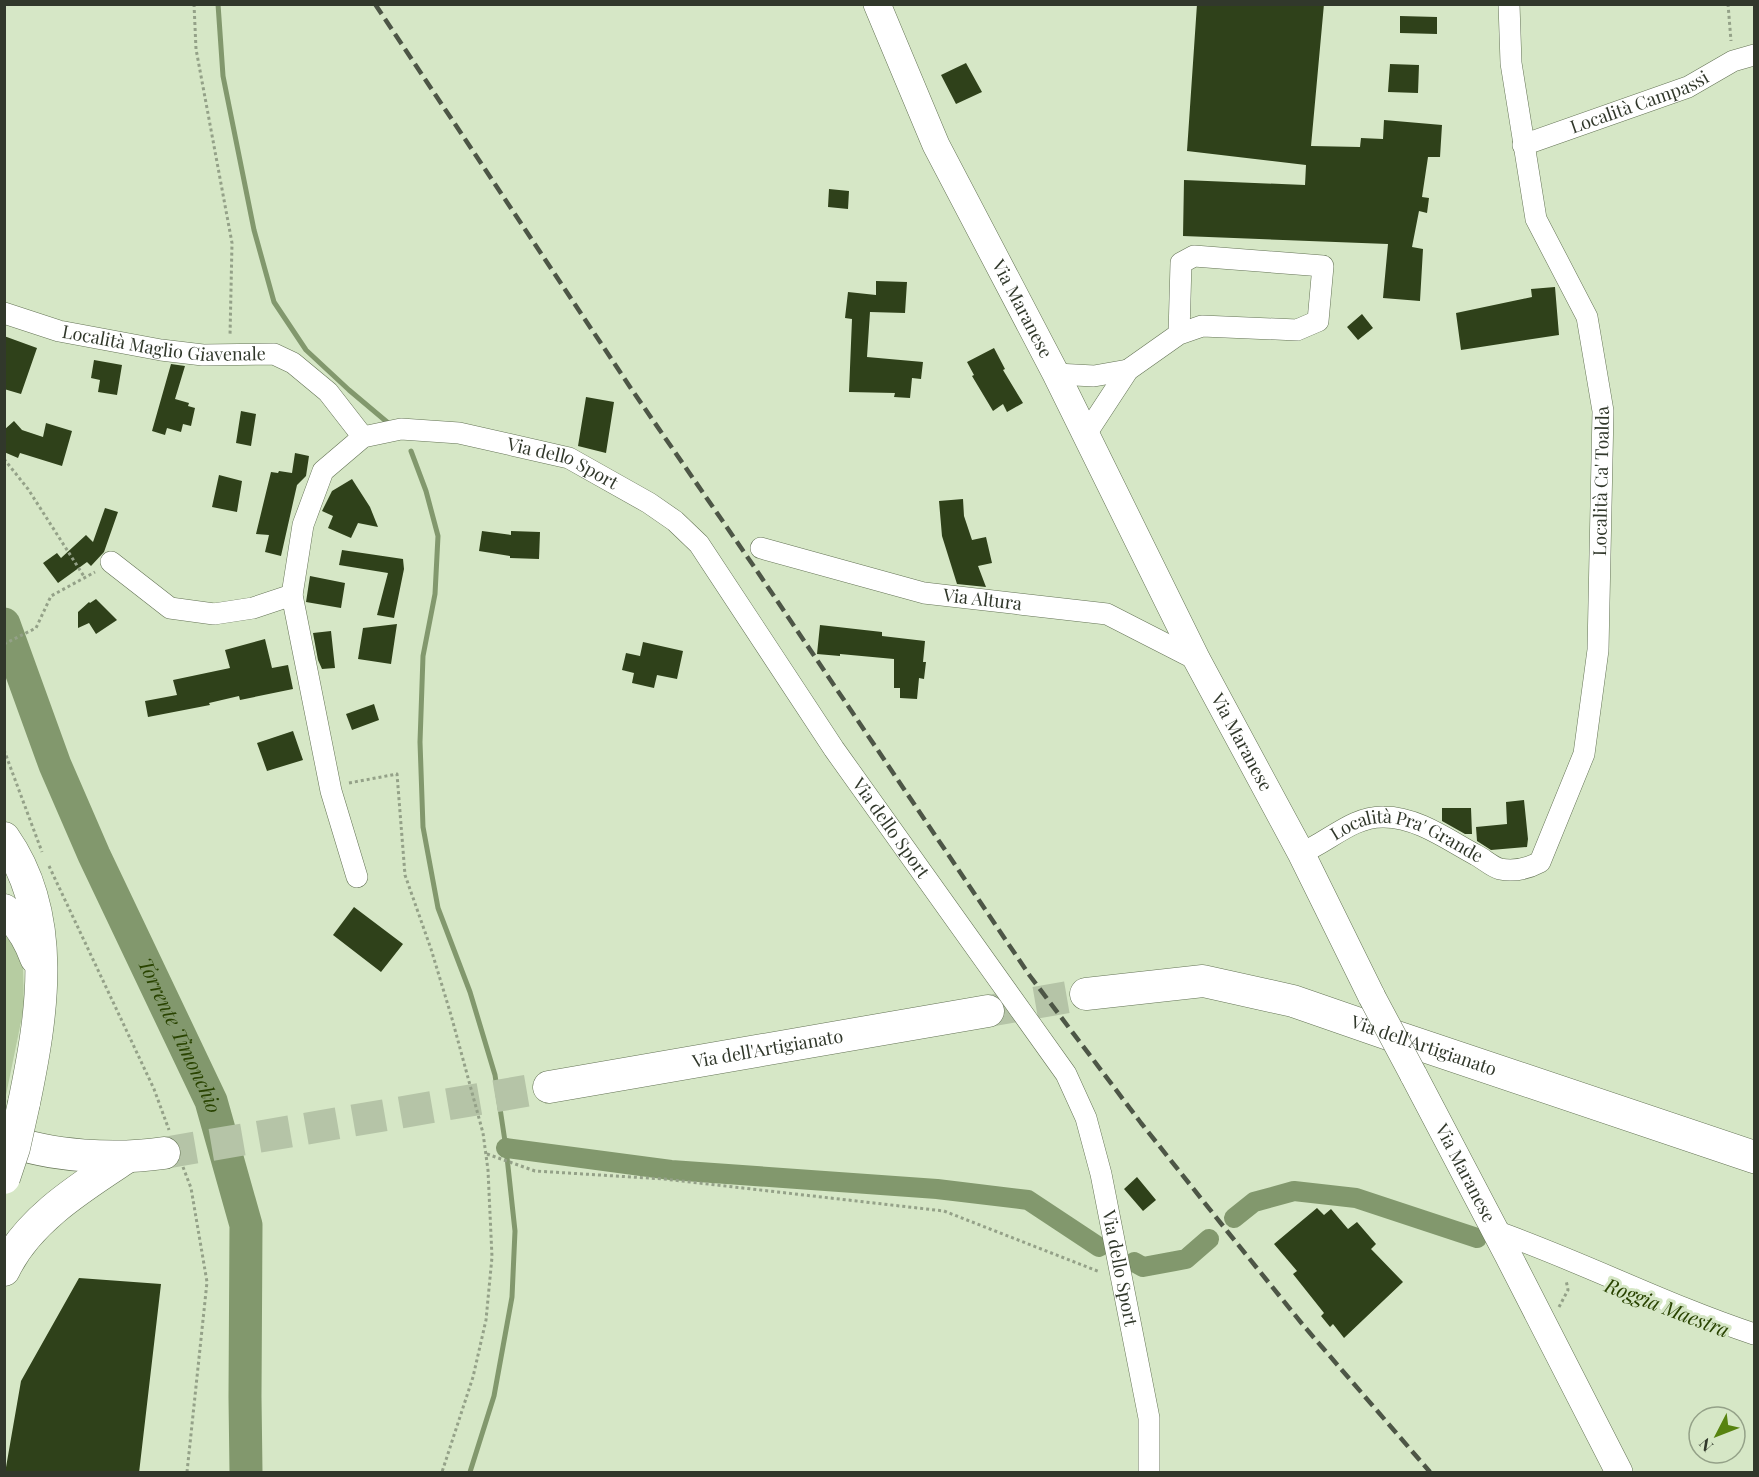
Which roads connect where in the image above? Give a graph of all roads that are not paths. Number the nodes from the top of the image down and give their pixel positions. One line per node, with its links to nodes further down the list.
1 (877, 4): 8 (main road, Via Maranese)
2 (1509, 4): 4 (street, Località Ca' Toalda)
3 (1755, 55): 4 (street, Località Campassi)
4 (1523, 145): 17 (street, Località Ca' Toalda)
5 (4, 313): 10 (street, Località Maglio Giavenale)
6 (1179, 334): 6 (street); 7 (street)
7 (1128, 370): 8 (street); 9 (street)
8 (1056, 374): 9 (main road, Via Maranese)
9 (1086, 434): 14 (main road, Via Maranese)
10 (371, 435): 13 (street); 32 (street, Via dello Sport)
11 (761, 548): 14 (street, Via Altura)
12 (111, 562): 13 (street)
13 (292, 595): 18 (street)
14 (1197, 660): 16 (main road, Via Maranese)
15 (4, 838): 20 (highway)
16 (1301, 853): 17 (street, Località Pra' Grande); 29 (main road, Via Maranese, bridge)
17 (1513, 870)
18 (357, 877)
19 (4, 909): 20 (highway)
20 (42, 973): 28 (highway, bridge)
21 (1086, 994): 26 (highway, Via dell'Artigianato)
22 (988, 1011): 23 (highway, Via dell'Artigianato)
23 (549, 1087)
24 (4, 1139): 25 (highway)
25 (156, 1153): 27 (highway); 30 (highway)
26 (1755, 1156)
27 (4, 1159)
28 (4, 1178)
29 (1495, 1231): 31 (street); 33 (main road, Via Maranese)
30 (4, 1270)
31 (1755, 1334)
32 (1149, 1473)
33 (1619, 1473)

